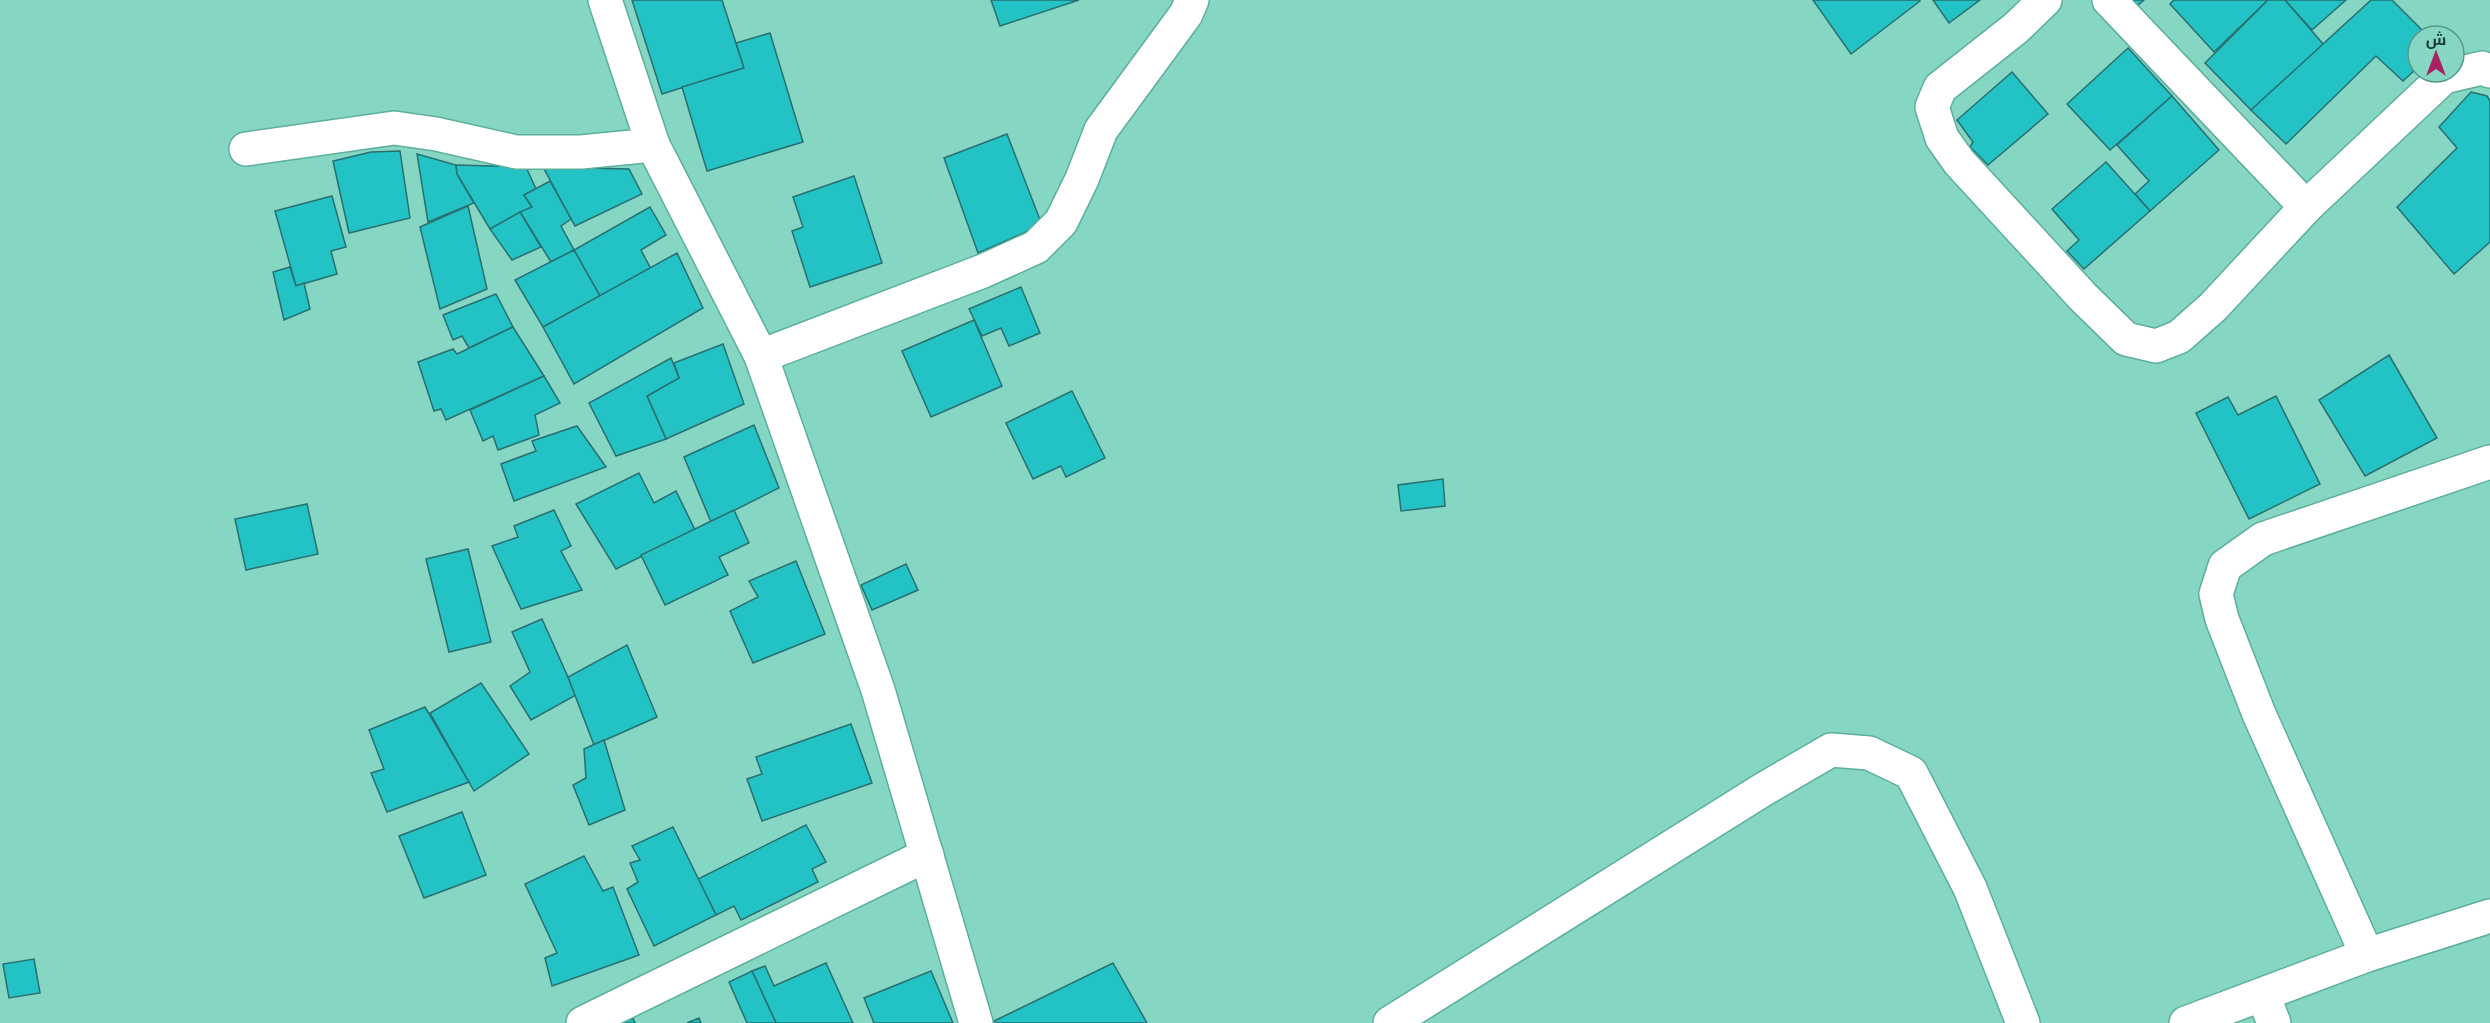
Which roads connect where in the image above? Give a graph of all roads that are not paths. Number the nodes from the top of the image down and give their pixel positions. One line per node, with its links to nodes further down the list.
1 (605, 0): 6 (street)
2 (1192, 0): 9 (street)
3 (2045, 0): 8 (street)
4 (2109, 0): 8 (street)
5 (2490, 71): 8 (street)
6 (653, 145): 7 (street); 9 (street)
7 (246, 149)
8 (2306, 207)
9 (761, 356): 11 (street)
10 (2490, 462): 13 (street)
11 (927, 855): 16 (street); 17 (street)
12 (2490, 916): 13 (street)
13 (2367, 956): 14 (street)
14 (2269, 1009): 19 (street)
15 (2018, 1022): 18 (street)
16 (584, 1023)
17 (976, 1023)
18 (1390, 1023)
19 (2186, 1023)

